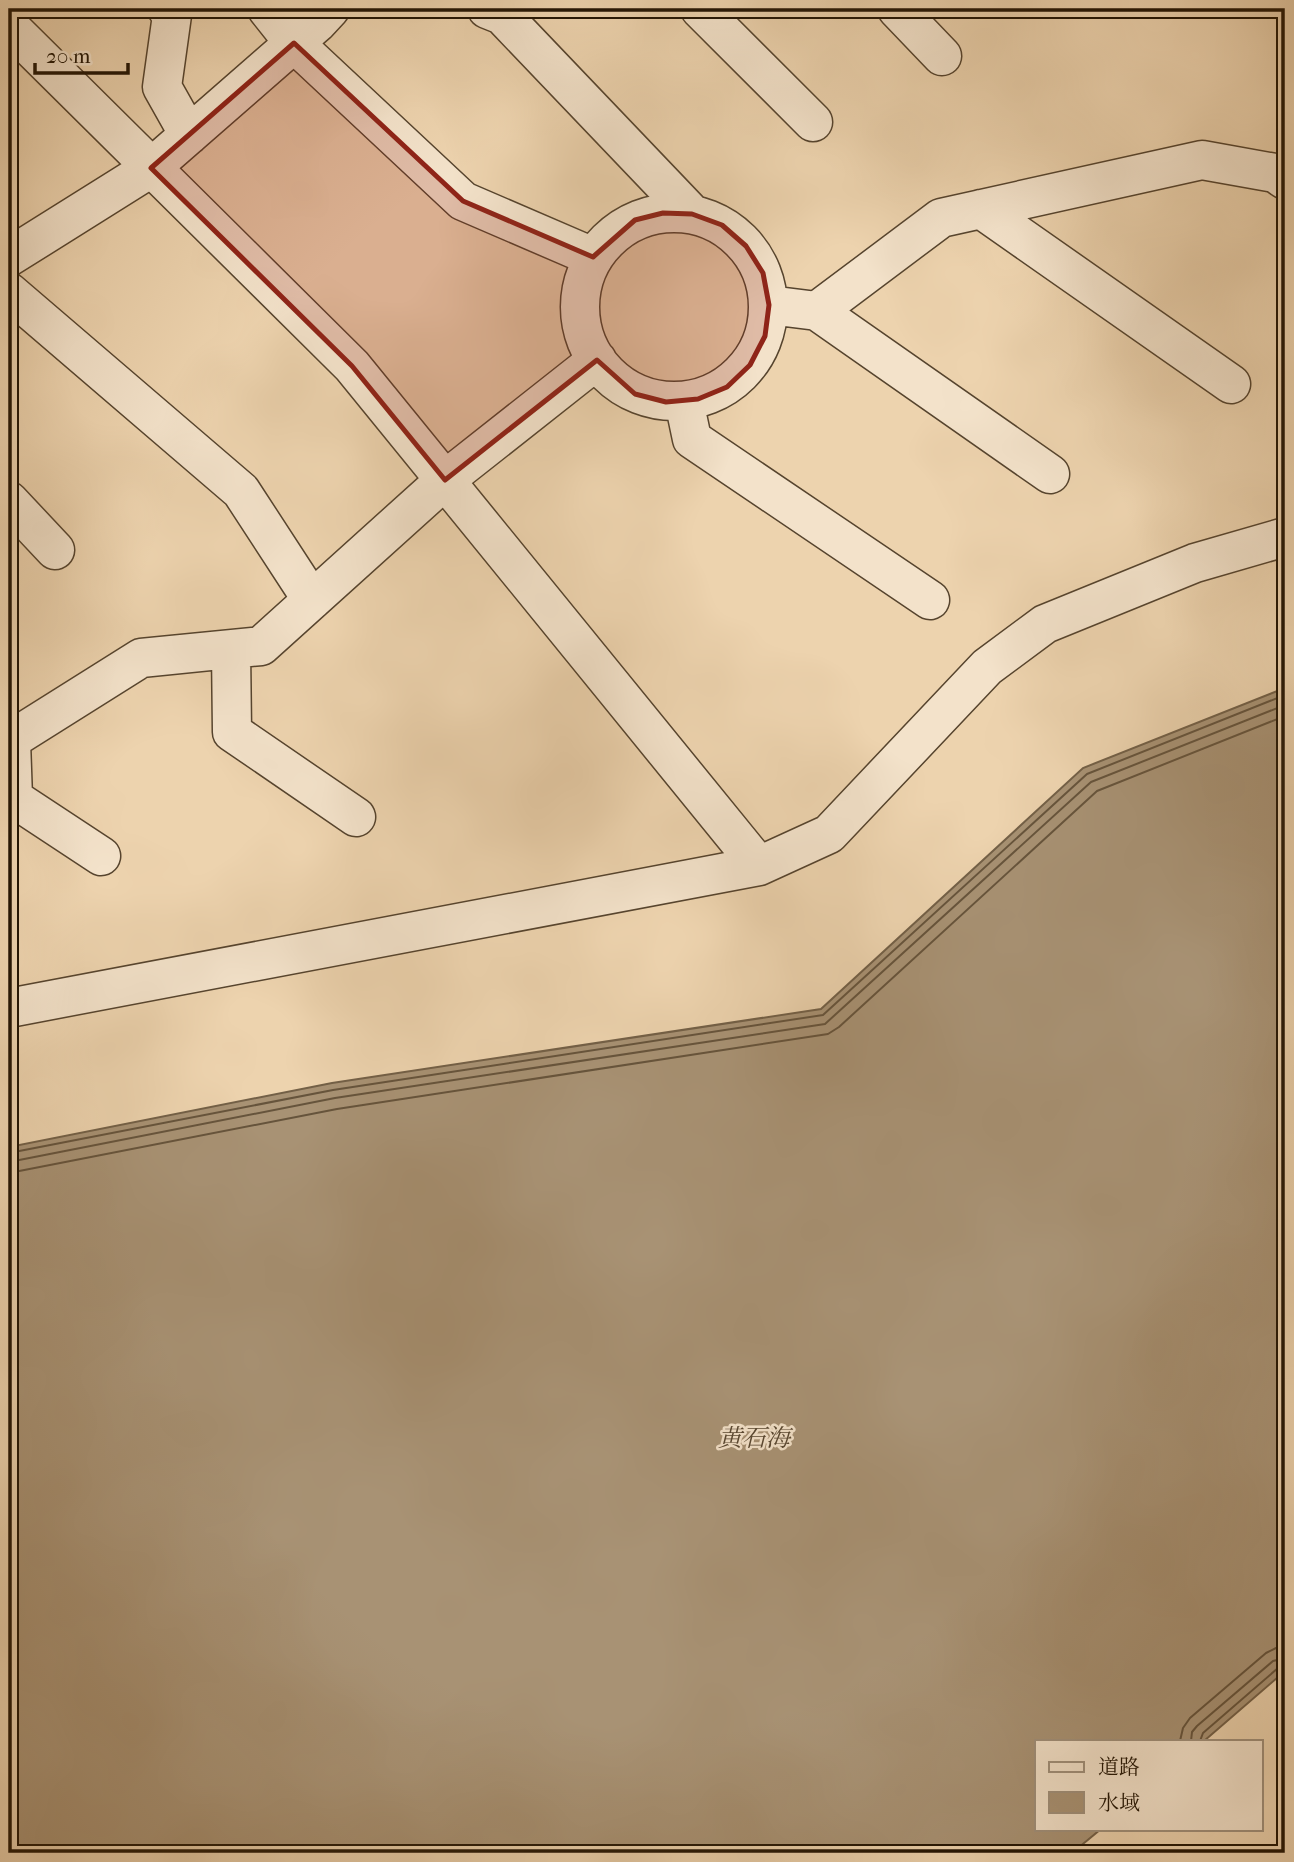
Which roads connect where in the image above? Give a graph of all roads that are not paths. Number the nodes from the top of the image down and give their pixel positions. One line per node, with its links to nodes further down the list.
1 (167, 9): 11 (street)
2 (267, 9): 8 (street)
3 (330, 9): 8 (street)
4 (487, 9): 15 (street)
5 (700, 9): 10 (street)
6 (897, 9): 9 (street)
7 (9, 26): 12 (street)
8 (294, 43): 11 (street); 17 (street)
9 (942, 56)
10 (813, 122)
11 (189, 135): 12 (street)
12 (152, 168): 16 (street); 25 (street)
13 (1282, 173): 14 (street)
14 (981, 209): 20 (street); 22 (street)
15 (692, 214): 17 (street); 19 (street)
16 (9, 257)
17 (593, 257): 21 (street)
18 (9, 292): 29 (street)
19 (769, 305): 20 (street); 23 (street)
20 (817, 311): 24 (street)
21 (597, 360): 23 (street); 25 (street)
22 (1231, 384)
23 (684, 401): 30 (street)
24 (1050, 474)
25 (445, 481): 29 (street); 35 (street)
26 (9, 501): 28 (street)
27 (1285, 537): 35 (street)
28 (55, 550)
29 (312, 600): 31 (street)
30 (930, 600)
31 (231, 649): 32 (street); 33 (street)
32 (10, 741): 34 (street)
33 (356, 817)
34 (101, 856)
35 (759, 866): 36 (street)
36 (9, 1009)

